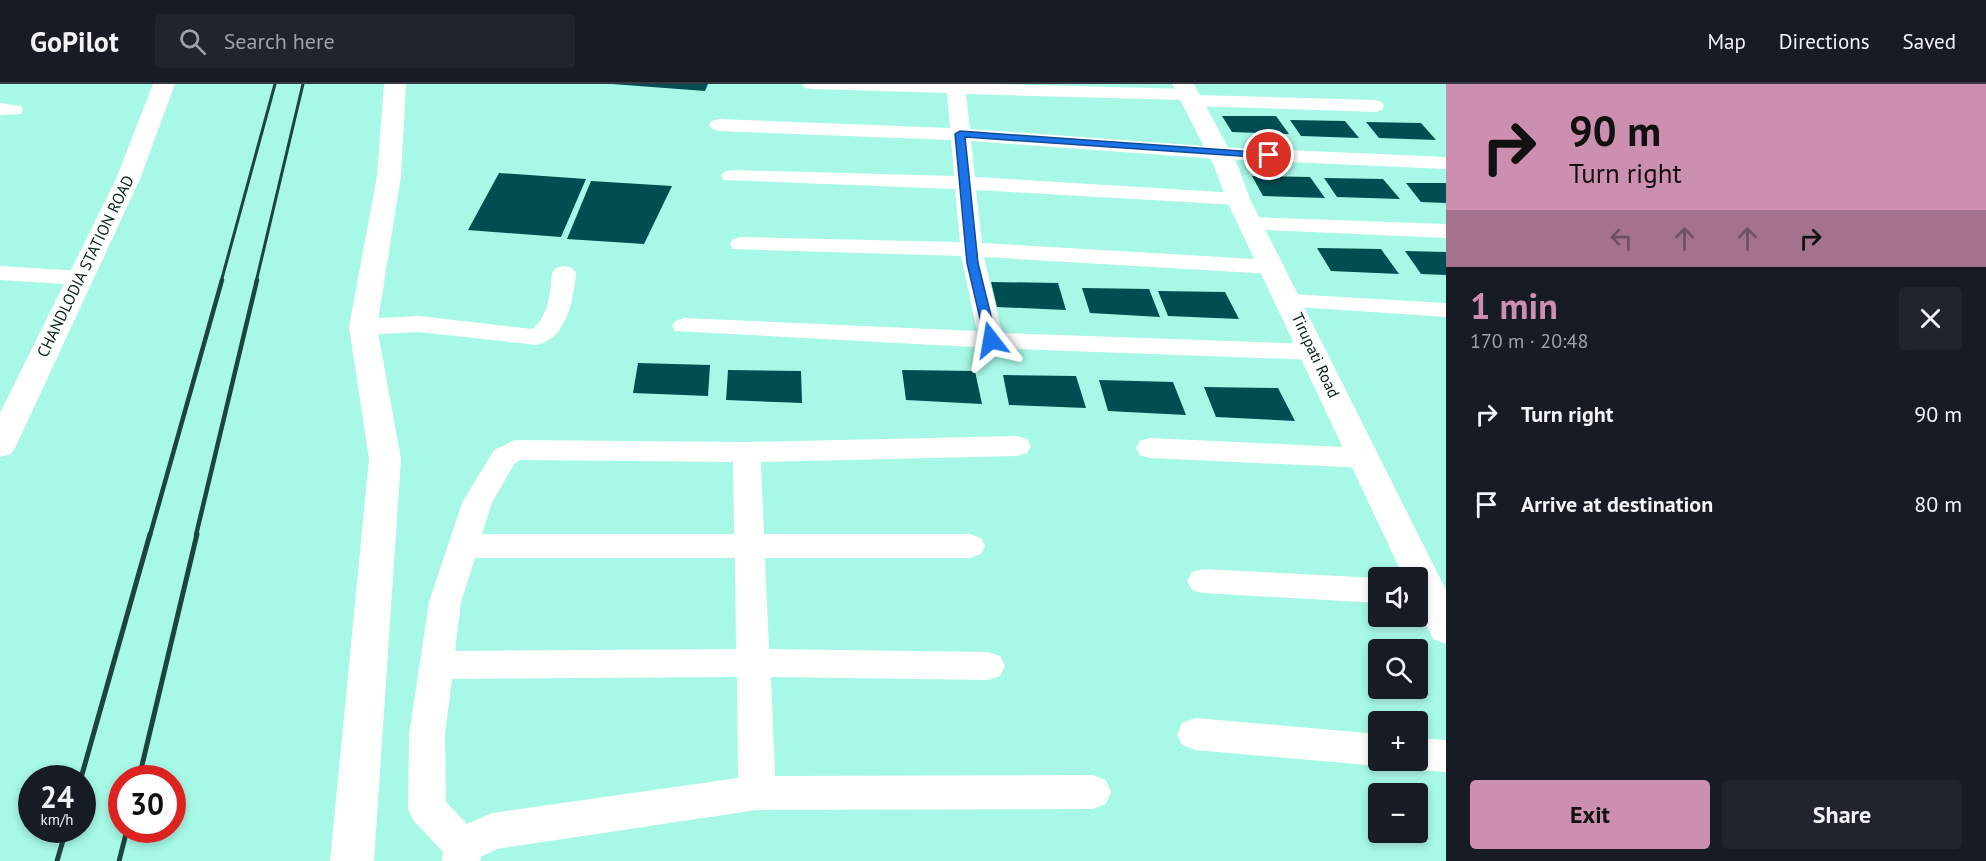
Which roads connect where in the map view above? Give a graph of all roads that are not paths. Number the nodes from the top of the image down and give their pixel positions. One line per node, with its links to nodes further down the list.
1 (164, 84): 21 (street, CHANDLODIA STATION ROAD)
2 (395, 84): 25 (street)
3 (811, 84): 4 (street)
4 (956, 88): 5 (street); 8 (street)
5 (1188, 93): 6 (street); 9 (street, Tirupati Road)
6 (1375, 106)
7 (719, 125): 8 (street)
8 (960, 134): 9 (street); 12 (street)
9 (1218, 153): 10 (street); 13 (street, Tirupati Road)
10 (1446, 163)
11 (731, 176): 12 (street)
12 (965, 183): 13 (street); 17 (street)
13 (1238, 199): 14 (street, Tirupati Road)
14 (1252, 224): 15 (street); 18 (street, Tirupati Road)
15 (1446, 231)
16 (741, 244): 17 (street)
17 (971, 249): 18 (street); 26 (street)
18 (1273, 267): 22 (street, Tirupati Road)
19 (0, 273): 21 (street)
20 (564, 273): 25 (street)
21 (80, 278): 28 (street, CHANDLODIA STATION ROAD)
22 (1290, 301): 23 (street); 27 (street, Tirupati Road)
23 (1446, 310)
24 (684, 326): 26 (street)
25 (363, 327): 51 (street)
26 (991, 340): 27 (street)
27 (1314, 352): 32 (street, Tirupati Road)
28 (0, 446)
29 (1017, 446): 31 (street)
30 (1150, 448): 32 (street)
31 (747, 452): 33 (street); 34 (street)
32 (1365, 458): 36 (street, Tirupati Road)
33 (463, 546): 34 (street); 42 (street)
34 (750, 546): 35 (street); 41 (street)
35 (970, 546)
36 (1413, 567)
37 (1203, 581): 38 (street)
38 (1368, 590)
39 (1428, 599): 40 (street, Tirupati Road)
40 (1446, 628)
41 (753, 663): 42 (street); 43 (street); 49 (street)
42 (436, 665): 50 (street)
43 (988, 666)
44 (1195, 734): 45 (street)
45 (1368, 749)
46 (1428, 755): 47 (street)
47 (1446, 756)
48 (1093, 792): 49 (street)
49 (757, 794): 50 (street)
50 (462, 854)
51 (352, 861)

